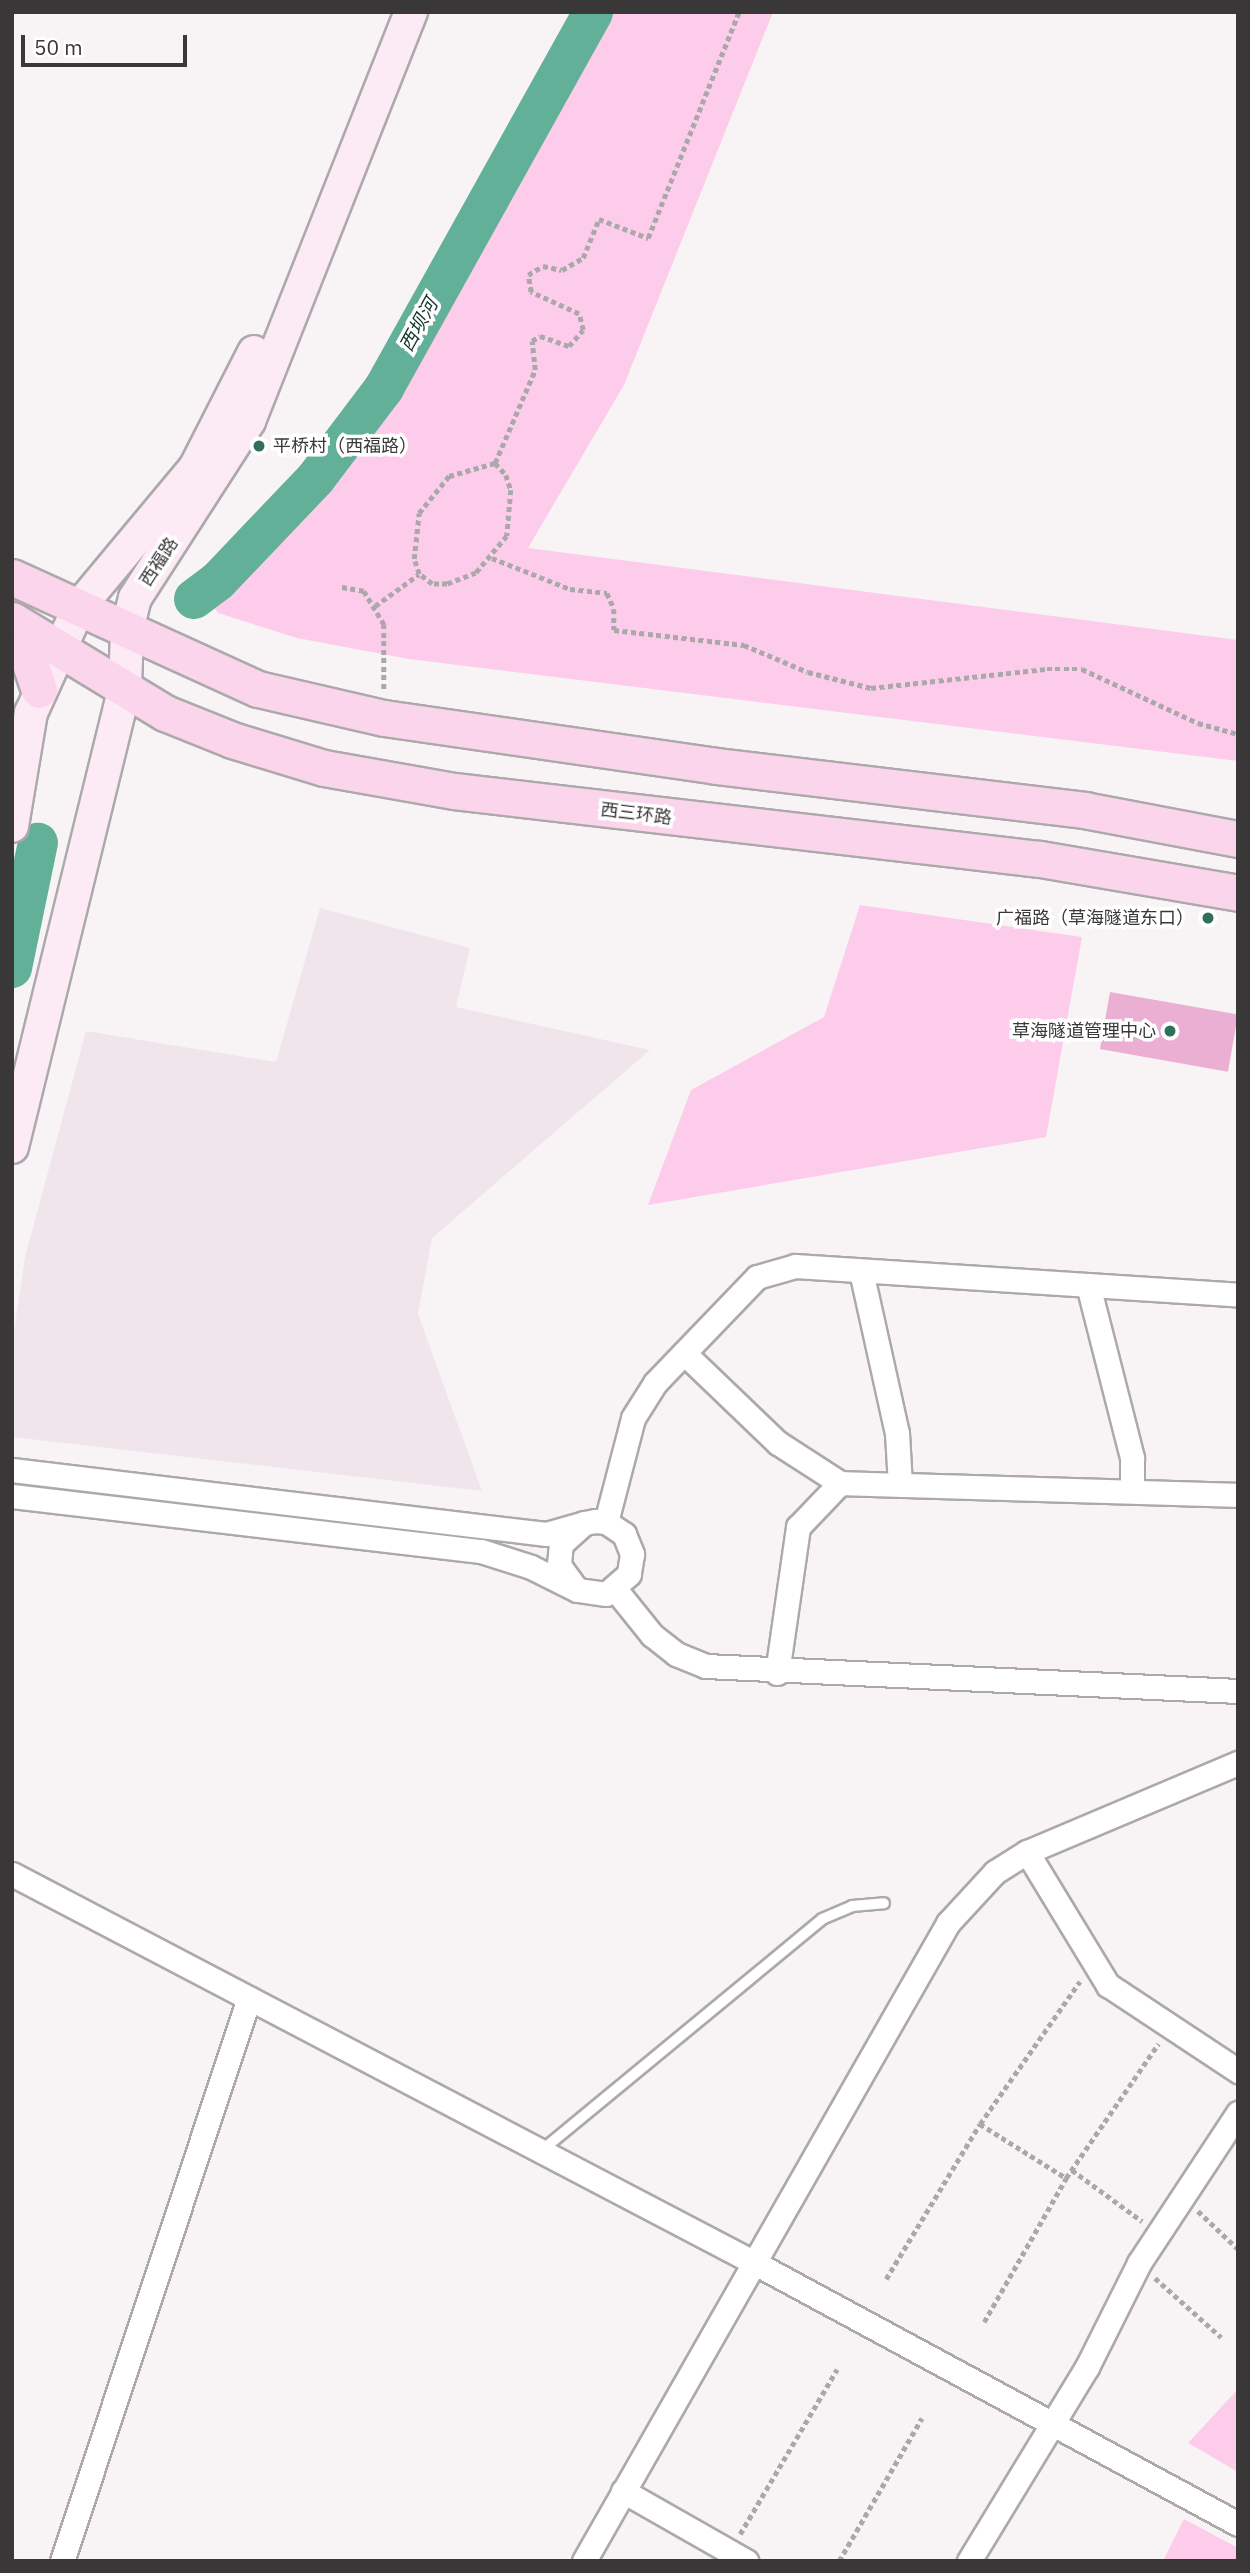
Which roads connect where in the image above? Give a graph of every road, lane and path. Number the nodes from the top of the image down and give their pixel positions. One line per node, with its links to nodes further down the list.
1 (388, 12): 10 (main road, 西福路)
2 (411, 12): 12 (main road, 西福路)
3 (739, 12): 4 (path)
4 (495, 463): 5 (path); 6 (path)
5 (492, 558): 6 (path); 18 (path)
6 (419, 574): 9 (path)
7 (12, 577): 10 (main road)
8 (342, 587): 9 (path)
9 (375, 606): 17 (path)
10 (79, 607): 12 (main road); 14 (main road, 西福路)
11 (12, 620): 14 (main road, 西三环路)
12 (127, 630): 15 (main road, 西福路); 17 (main road)
13 (12, 631): 16 (main road)
14 (59, 648): 15 (main road, 西三环路); 16 (main road, 西福路)
15 (125, 688): 21 (main road, 西三环路); 22 (main road, 西福路)
16 (38, 690): 19 (main road, 西福路)
17 (384, 718): 20 (main road)
18 (1238, 734)
19 (14, 810)
20 (1238, 839)
21 (1238, 893)
22 (12, 1147)
23 (861, 1270): 24 (street); 26 (street); 29 (street)
24 (1088, 1285): 25 (street); 30 (street)
25 (1238, 1295)
26 (684, 1353): 28 (street); 33 (street)
27 (12, 1470): 33 (street)
28 (840, 1483): 29 (street); 36 (street)
29 (900, 1485): 30 (street)
30 (1132, 1492): 31 (street)
31 (1238, 1494)
32 (12, 1496): 35 (street)
33 (595, 1523): 34 (street); 35 (street)
34 (615, 1589): 35 (street); 36 (street)
35 (577, 1590)
36 (777, 1673): 37 (street)
37 (1238, 1690)
38 (1238, 1762): 39 (street)
39 (1027, 1852): 42 (street); 54 (street)
40 (12, 1874): 43 (street)
41 (884, 1903): 48 (lane)
42 (1092, 1963): 44 (street); 47 (path)
43 (249, 1997): 48 (street); 65 (street)
44 (1171, 2026): 45 (street); 49 (path)
45 (1238, 2071)
46 (1238, 2113): 51 (street)
47 (980, 2124): 50 (path); 56 (path)
48 (541, 2151): 54 (street)
49 (1072, 2170): 50 (path); 52 (path)
50 (1066, 2178): 57 (path)
51 (1182, 2196): 52 (street); 53 (path)
52 (1158, 2232): 55 (street)
53 (1238, 2249)
54 (751, 2261): 61 (street); 62 (street)
55 (1139, 2263): 58 (path); 61 (street)
56 (886, 2279)
57 (984, 2322)
58 (1221, 2337)
59 (837, 2369): 64 (path)
60 (922, 2418): 67 (path)
61 (1051, 2422): 63 (street); 68 (street)
62 (623, 2491): 64 (street); 66 (street)
63 (1238, 2524)
64 (738, 2556)
65 (62, 2561)
66 (584, 2561)
67 (839, 2561)
68 (969, 2561)

